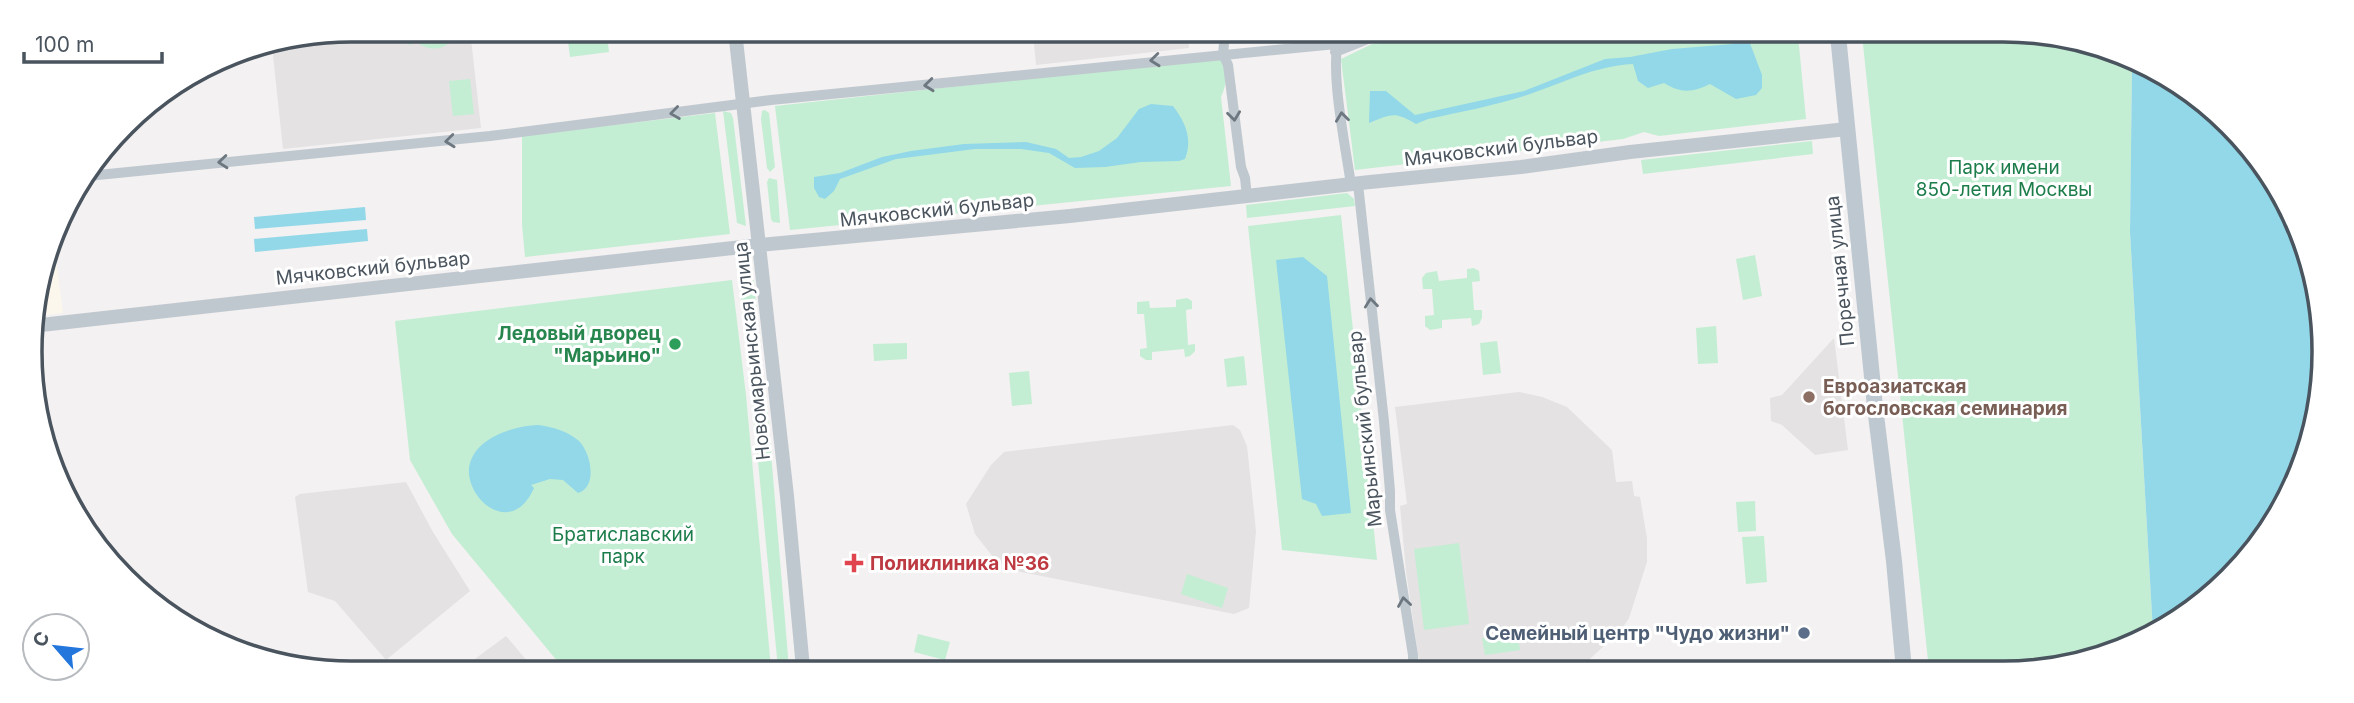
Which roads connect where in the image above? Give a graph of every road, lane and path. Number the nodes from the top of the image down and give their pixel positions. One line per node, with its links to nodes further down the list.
1 (736, 42): 6 (street, Новомарьинская улица)
2 (1224, 42): 5 (street)
3 (1839, 42): 7 (main road, Поречная улица)
4 (1337, 43): 5 (street); 9 (street, Марьинский бульвар, one-way to 4)
5 (1223, 54): 6 (street, one-way to 6); 10 (street, one-way to 10)
6 (743, 104): 8 (street, one-way to 8); 11 (street, Новомарьинская улица)
7 (1847, 129): 9 (street, Мячковский бульвар); 15 (main road, Поречная улица)
8 (98, 175)
9 (1354, 184): 10 (street, Мячковский бульвар); 14 (street, Марьинский бульвар, one-way to 9)
10 (1247, 197): 11 (street, Мячковский бульвар)
11 (760, 245): 12 (street, Мячковский бульвар); 13 (street, Новомарьинская улица)
12 (44, 325)
13 (802, 661)
14 (1413, 661)
15 (1903, 661)

